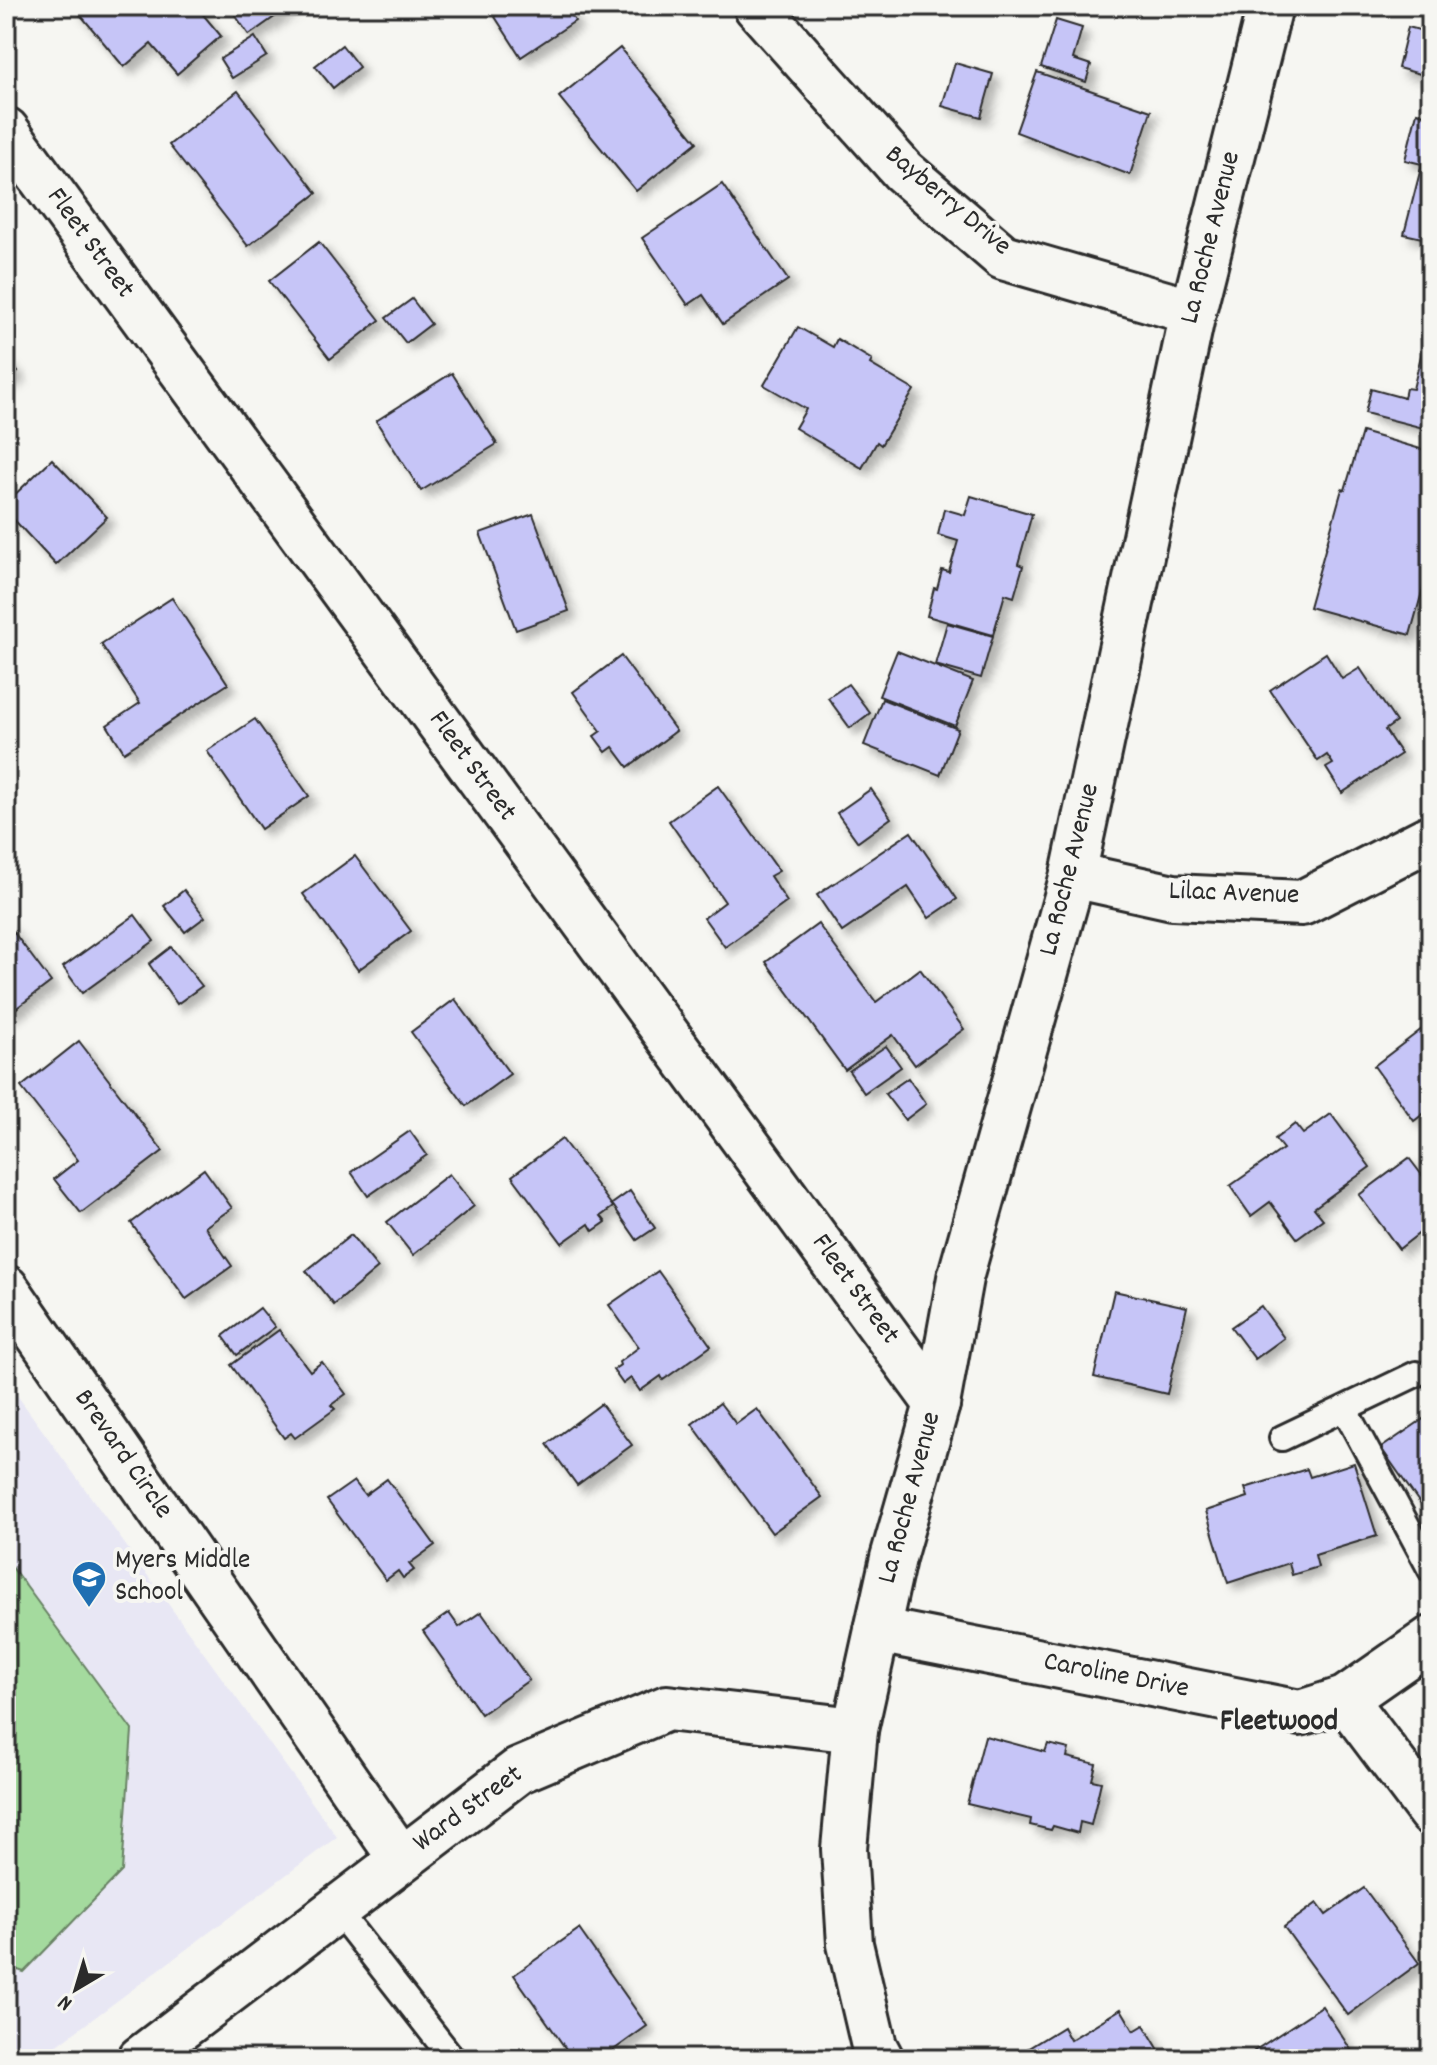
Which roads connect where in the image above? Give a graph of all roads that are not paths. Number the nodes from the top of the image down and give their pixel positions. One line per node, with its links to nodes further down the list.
1 (756, 6): 4 (street, Bayberry Drive)
2 (1270, 6): 4 (street, La Roche Avenue)
3 (6, 130): 9 (street, Fleet Street)
4 (1193, 312): 6 (street, La Roche Avenue)
5 (1431, 837): 6 (street, Lilac Avenue)
6 (1073, 875): 9 (street, La Roche Avenue)
7 (6, 1288): 18 (street, Brevard Circle)
8 (1416, 1374): 10 (lane)
9 (937, 1404): 13 (street, La Roche Avenue)
10 (1345, 1410): 11 (lane); 12 (lane)
11 (1282, 1438)
12 (1431, 1570)
13 (877, 1630): 15 (street, Caroline Drive); 16 (street, La Roche Avenue)
14 (1431, 1639): 15 (street, Caroline Drive)
15 (1345, 1699): 17 (street)
16 (855, 1730): 18 (street, Ward Street); 22 (street, La Roche Avenue)
17 (1431, 1813)
18 (401, 1859): 19 (street, Ward Street)
19 (336, 1909): 20 (street, Ward Street); 21 (lane)
20 (140, 2059)
21 (453, 2059)
22 (881, 2059)

